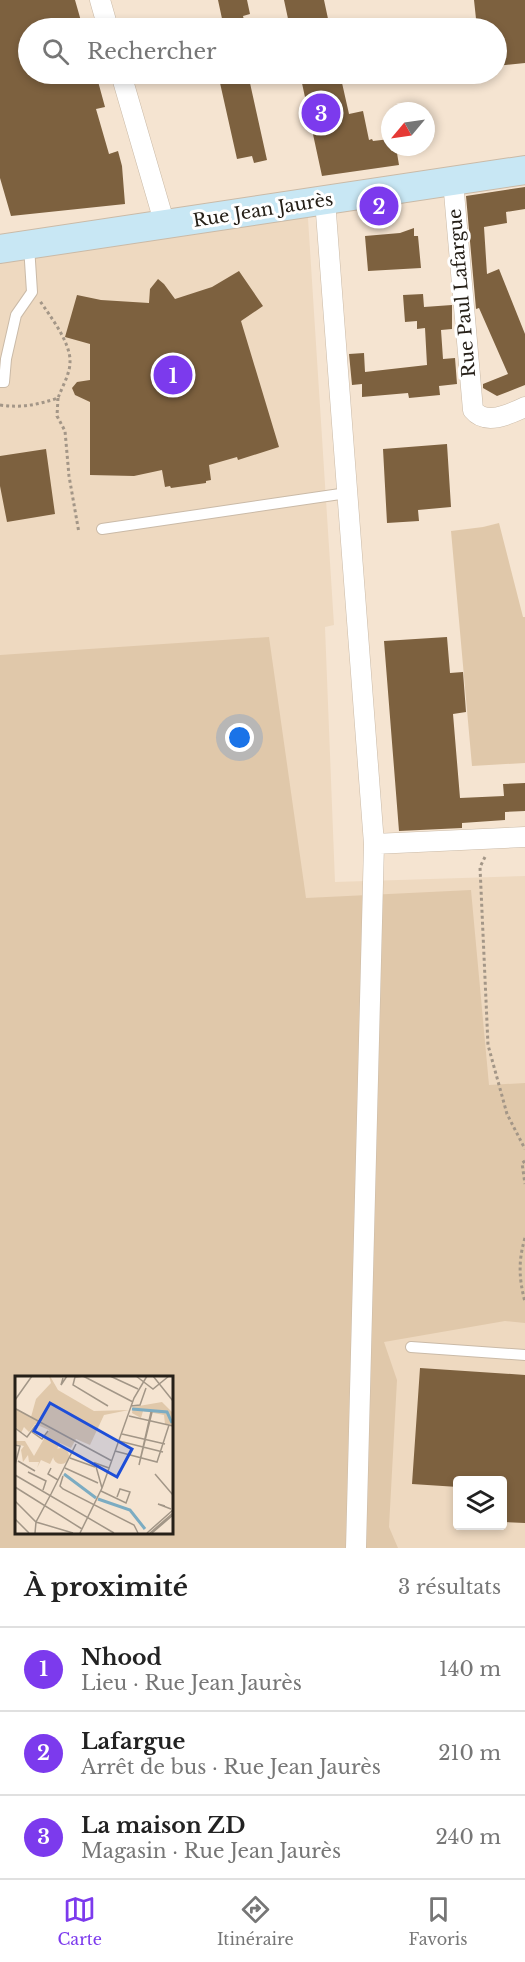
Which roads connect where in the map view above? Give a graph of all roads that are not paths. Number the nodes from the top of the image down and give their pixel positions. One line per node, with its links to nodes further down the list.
1 (100, 0): 2 (street)
2 (105, 18)
3 (124, 84): 7 (street)
4 (525, 170): 5 (main road, Rue Jean Jaurès)
5 (453, 181): 6 (main road, Rue Jean Jaurès); 11 (street, Rue Paul Lafargue)
6 (325, 200): 7 (main road, Rue Jean Jaurès); 12 (street)
7 (165, 225): 8 (main road, Rue Jean Jaurès)
8 (28, 246): 9 (main road, Rue Jean Jaurès); 10 (lane)
9 (0, 249)
10 (0, 382)
11 (525, 407)
12 (347, 493): 13 (lane); 15 (street)
13 (102, 529)
14 (525, 837): 15 (street)
15 (374, 844): 18 (street)
16 (411, 1347): 17 (lane)
17 (525, 1355)
18 (356, 1548)

